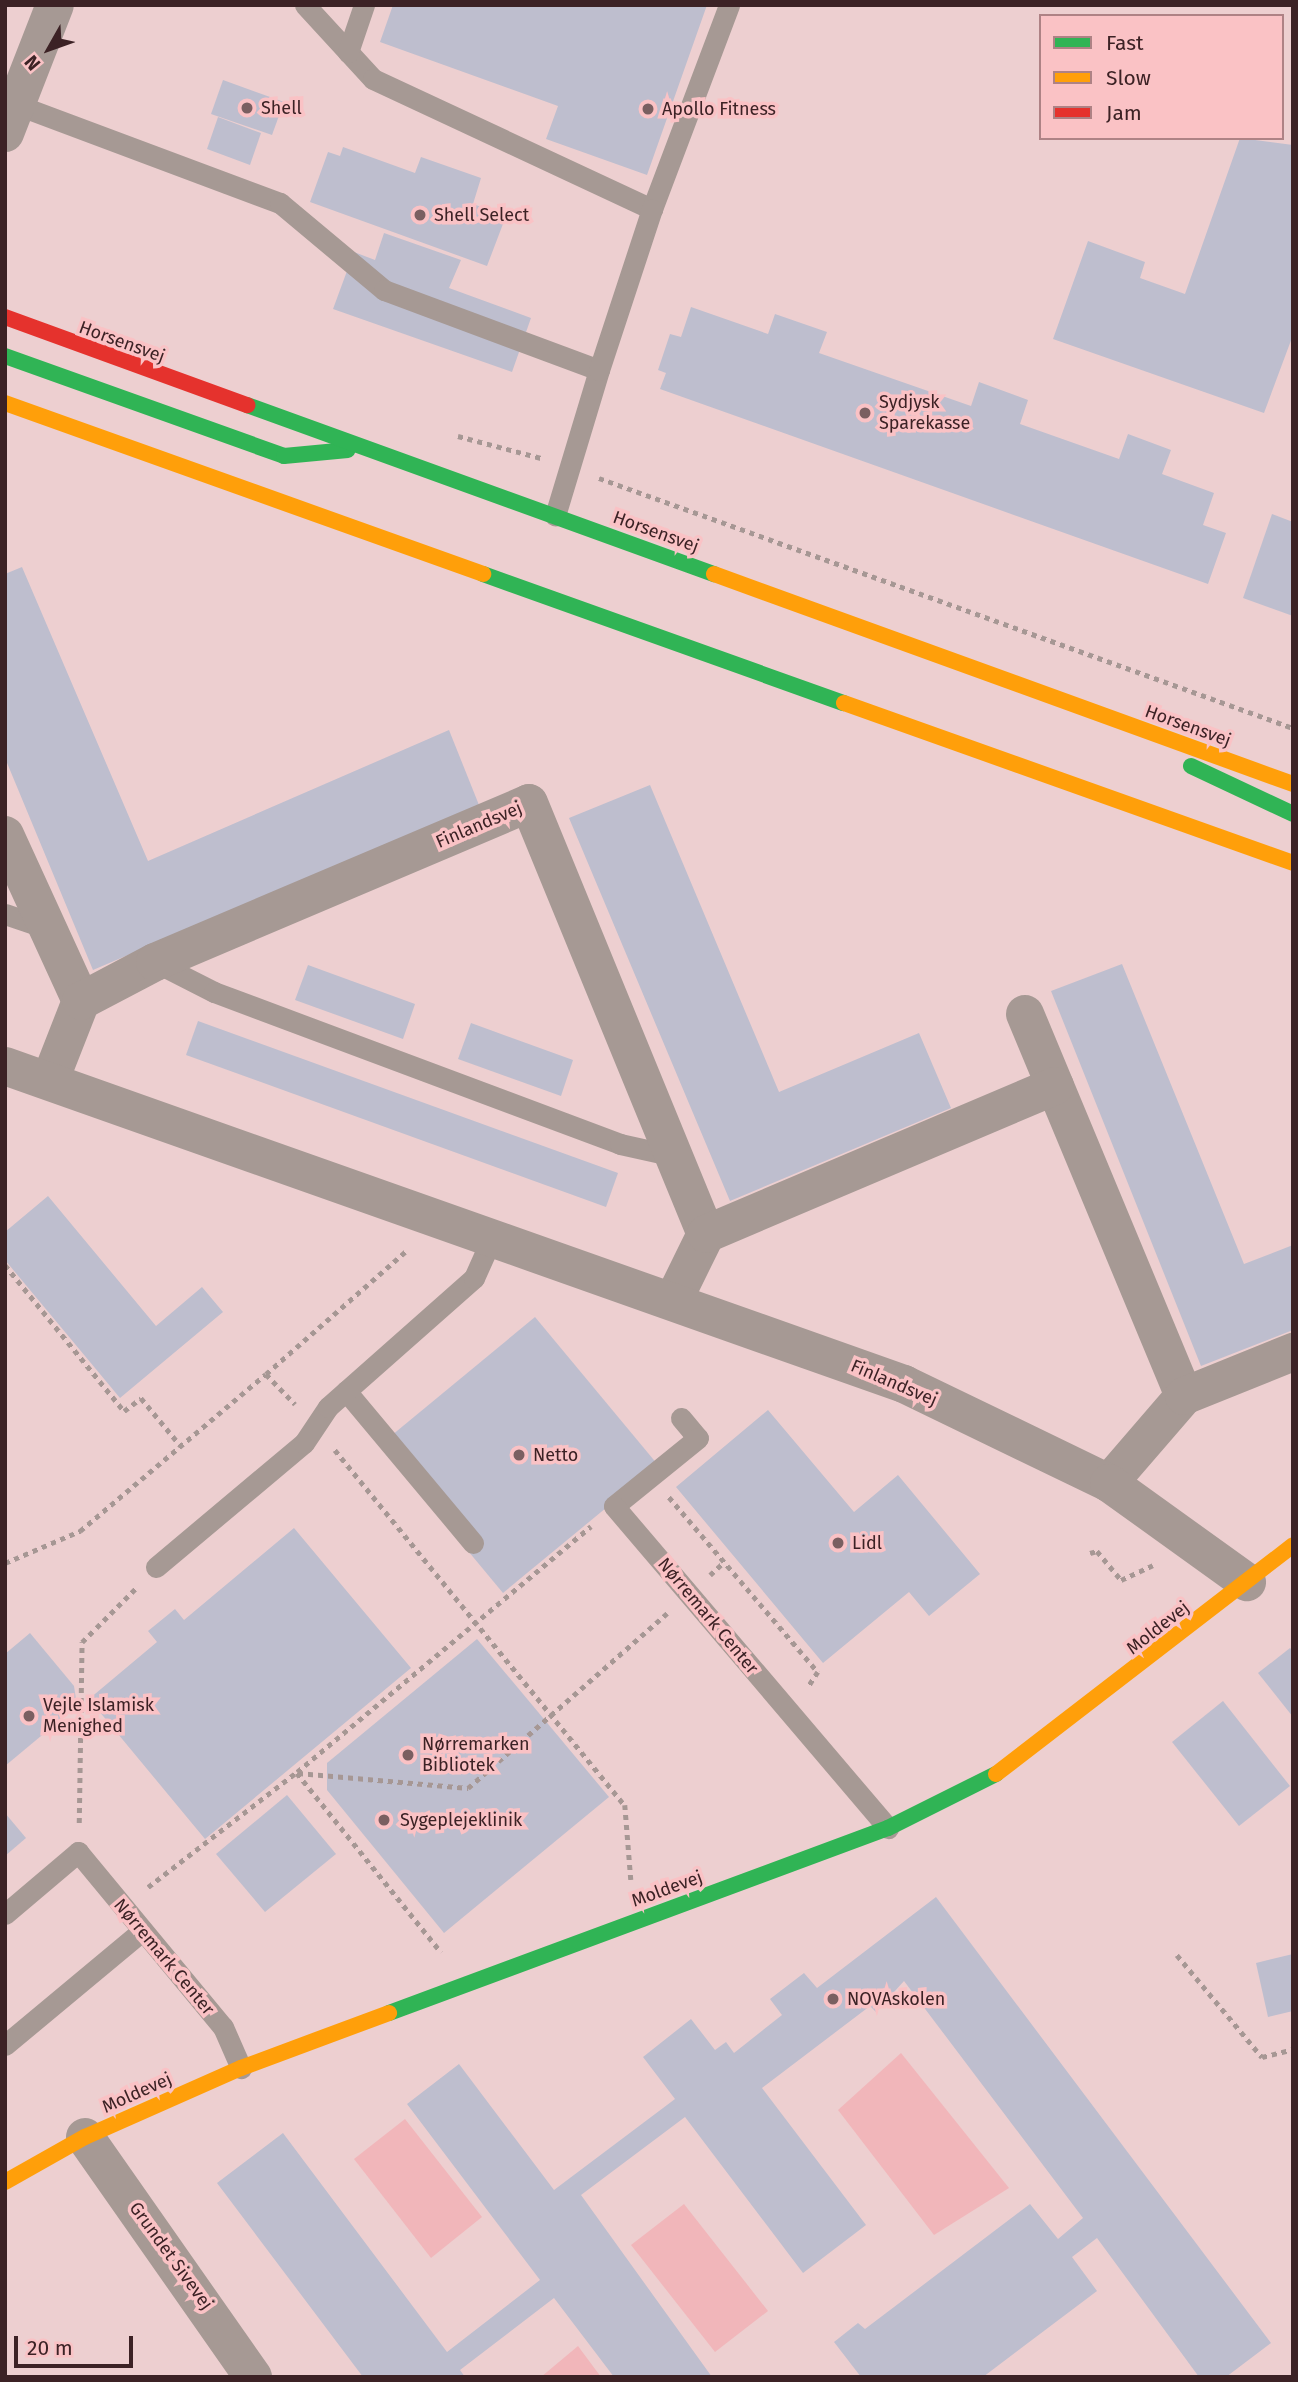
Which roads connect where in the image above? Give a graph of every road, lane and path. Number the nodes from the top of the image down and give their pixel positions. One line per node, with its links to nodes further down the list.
1 (55, 5): 6 (street)
2 (305, 5): 5 (lane)
3 (363, 5): 5 (lane)
4 (729, 5): 7 (lane)
5 (348, 52): 7 (lane)
6 (10, 118): 10 (lane)
7 (652, 209): 10 (lane)
8 (5, 317): 13 (main road, Horsensvej)
9 (5, 356): 13 (main road)
10 (599, 370): 14 (lane)
11 (5, 403): 21 (main road)
12 (449, 435): 14 (path)
13 (357, 449): 15 (main road, Horsensvej)
14 (570, 468): 15 (lane); 17 (path)
15 (555, 516): 16 (main road, Horsensvej)
16 (1107, 717): 18 (main road, Horsensvej); 19 (main road)
17 (1293, 728)
18 (1293, 784)
19 (1293, 814)
20 (5, 835): 23 (street)
21 (1293, 863)
22 (5, 914): 23 (lane)
23 (46, 928): 25 (street)
24 (155, 962): 25 (street, Finlandsvej); 30 (lane); 30 (street, Finlandsvej)
25 (81, 1001): 28 (street)
26 (1025, 1014): 29 (street)
27 (5, 1066): 28 (street, Finlandsvej)
28 (50, 1080): 31 (street, Finlandsvej)
29 (1055, 1086): 32 (street); 39 (street)
30 (678, 1157): 32 (street, Finlandsvej)
31 (440, 1221): 33 (street, Finlandsvej); 37 (path)
32 (706, 1234): 35 (street)
33 (491, 1240): 35 (street, Finlandsvej); 38 (lane)
34 (5, 1265): 42 (path)
35 (673, 1301): 44 (street, Finlandsvej)
36 (1293, 1352): 39 (street)
37 (266, 1374): 41 (path); 42 (path)
38 (346, 1391): 41 (lane); 46 (lane)
39 (1185, 1395): 44 (street)
40 (681, 1418): 43 (lane)
41 (316, 1427): 52 (lane); 55 (path)
42 (181, 1446): 51 (path)
43 (651, 1476): 45 (lane); 50 (path)
44 (1109, 1483): 47 (street, Finlandsvej)
45 (614, 1506): 54 (lane, Nørremark Center); 55 (path)
46 (473, 1543)
47 (1195, 1544): 49 (path); 53 (street, Finlandsvej)
48 (1293, 1545): 53 (main road, Moldevej)
49 (1090, 1553)
50 (724, 1562): 54 (path); 56 (path)
51 (5, 1563)
52 (156, 1567): 60 (path)
53 (1247, 1582): 59 (main road, Moldevej)
54 (689, 1594): 56 (lane, Nørremark Center); 57 (path)
55 (477, 1624): 57 (path); 58 (path)
56 (791, 1713): 59 (lane, Nørremark Center)
57 (553, 1715): 58 (path); 63 (path)
58 (297, 1772): 61 (path); 66 (path)
59 (888, 1828): 63 (main road, Moldevej)
60 (78, 1853): 61 (lane, Nørremark Center); 62 (lane)
61 (121, 1906): 64 (lane, Nørremark Center)
62 (5, 1914)
63 (634, 1922): 66 (main road, Moldevej)
64 (142, 1931): 67 (lane); 69 (lane, Nørremark Center)
65 (1177, 1955): 68 (path)
66 (467, 1983): 69 (main road, Moldevej)
67 (5, 2045)
68 (1293, 2049)
69 (241, 2068): 70 (main road, Moldevej)
70 (85, 2137): 71 (main road, Moldevej); 72 (street, Grundet Sivevej)
71 (5, 2182)
72 (253, 2377)

